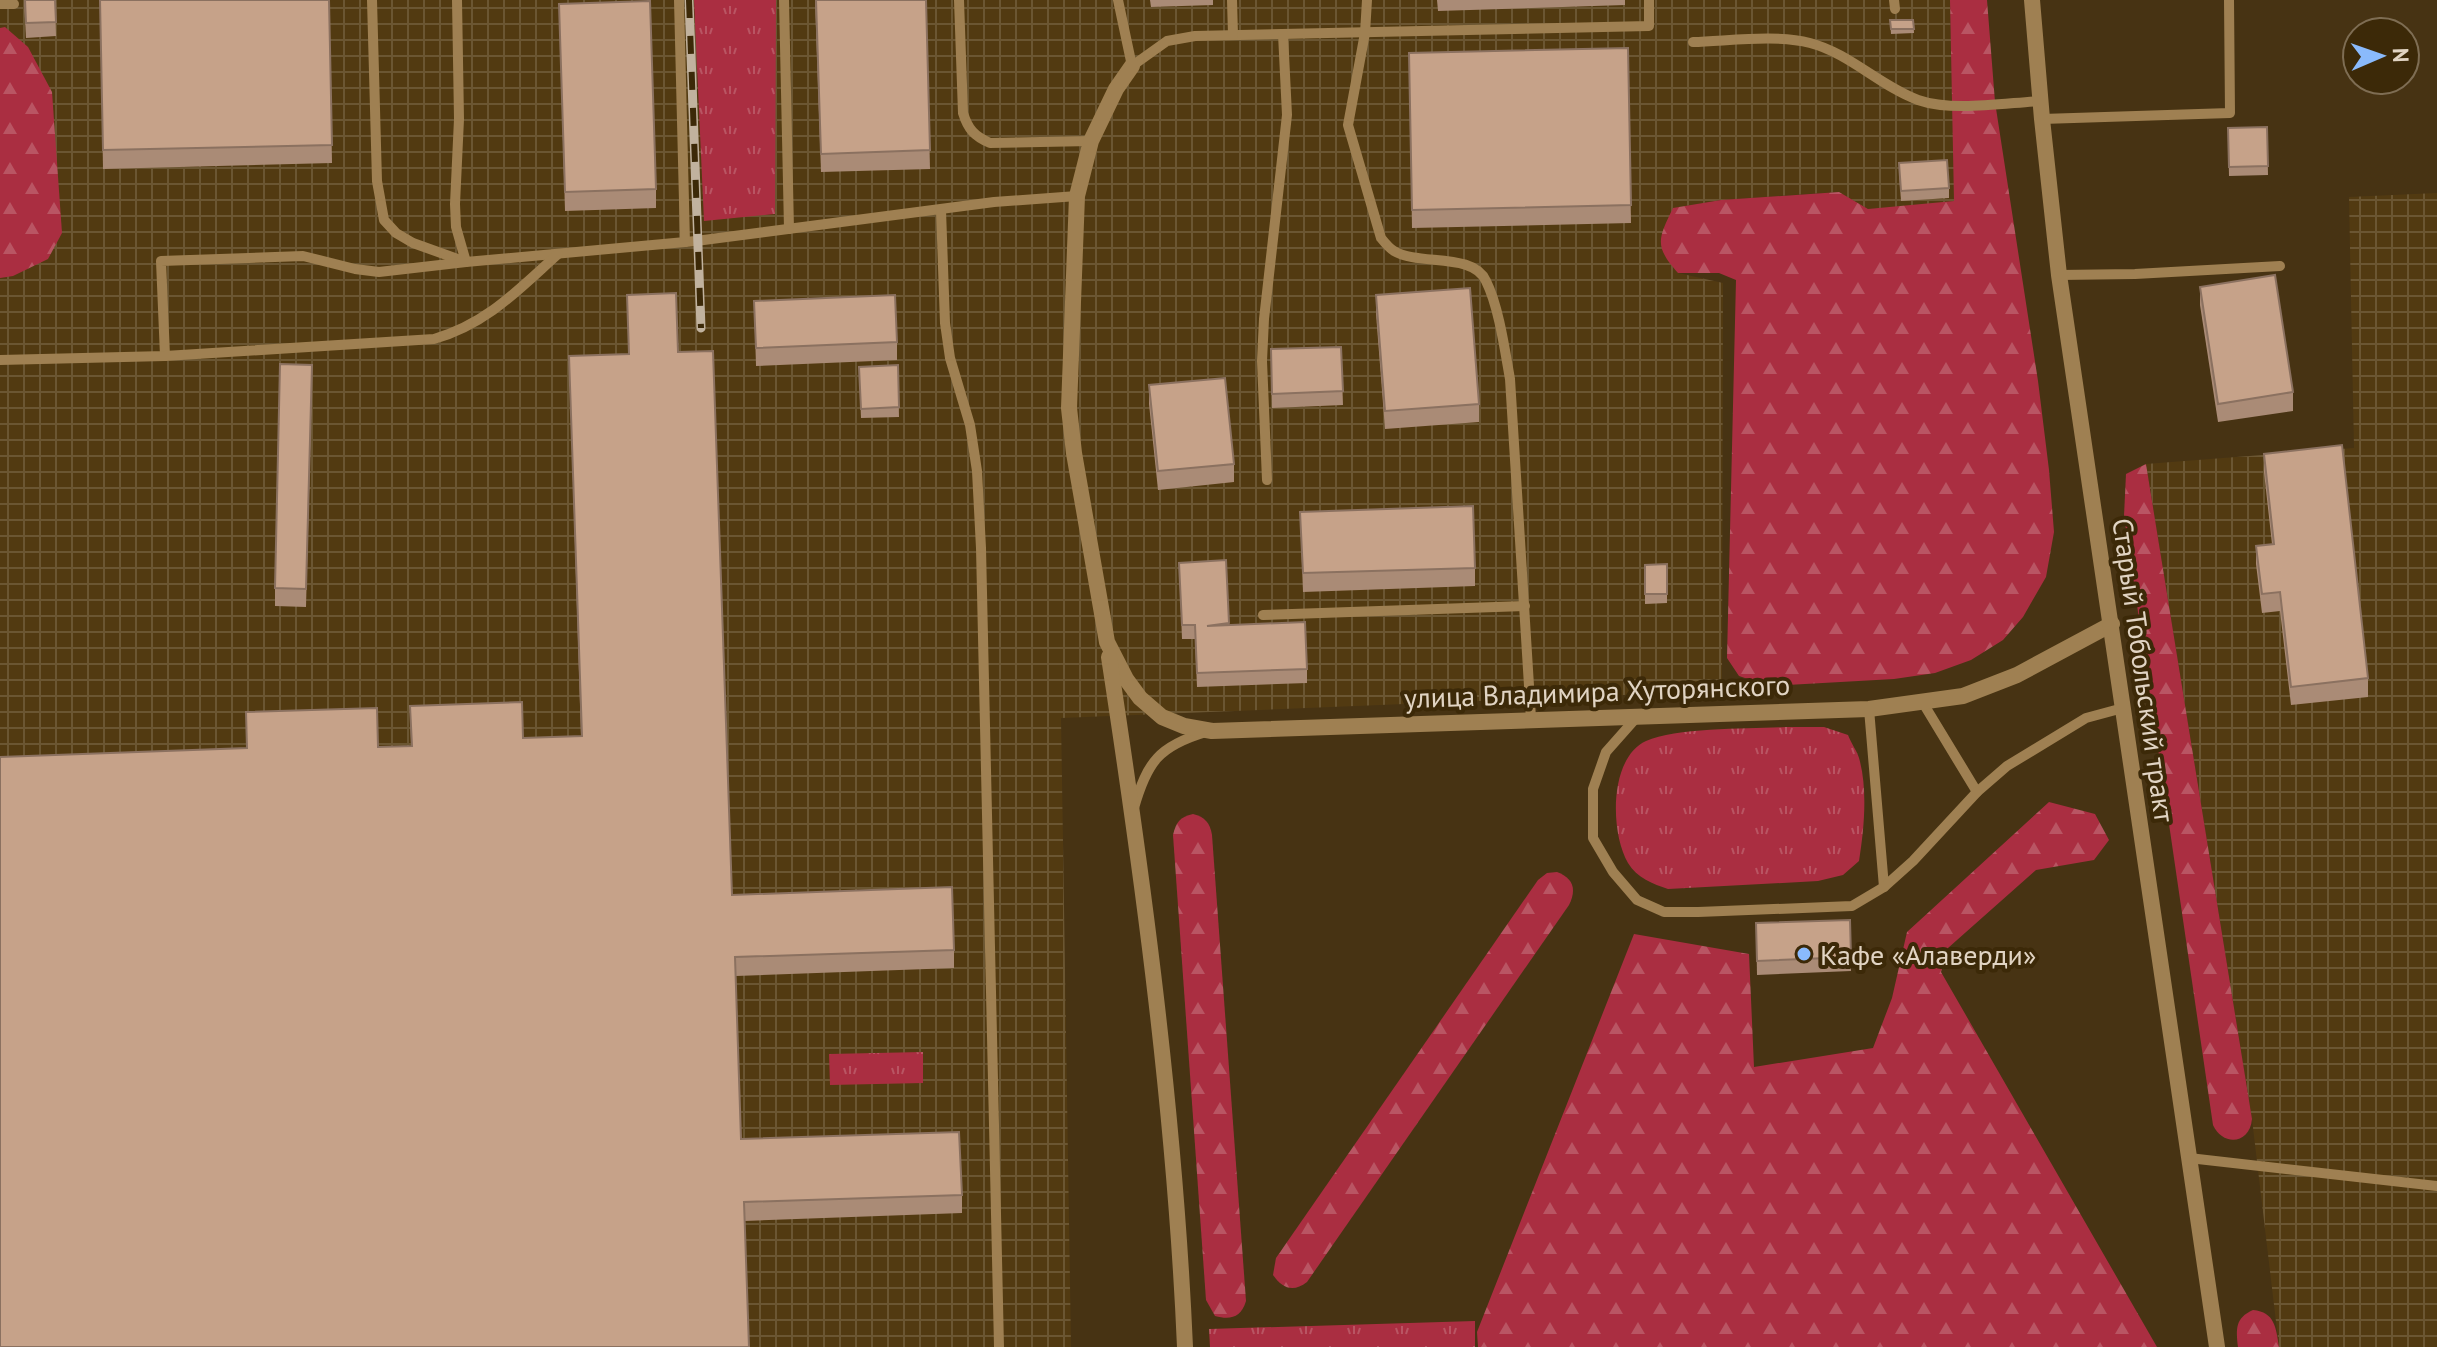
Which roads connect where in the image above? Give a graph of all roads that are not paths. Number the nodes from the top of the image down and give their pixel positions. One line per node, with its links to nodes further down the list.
1 (372, 0): 27 (lane)
2 (457, 0): 27 (lane)
3 (679, 0): 25 (lane)
4 (784, 0): 24 (lane)
5 (959, 0): 21 (lane)
6 (1118, 0): 18 (lane)
7 (1232, 0): 16 (lane)
8 (1367, 0): 14 (lane)
9 (1649, 0): 14 (lane)
10 (2032, 0): 19 (street, Старый Тобольский тракт)
11 (2229, 0): 20 (lane)
12 (0, 4): 13 (lane)
13 (14, 4)
14 (1365, 33): 15 (lane); 33 (lane)
15 (1283, 34): 16 (lane); 32 (lane)
16 (1233, 35): 18 (lane)
17 (1693, 42): 19 (lane)
18 (1132, 66): 21 (street, улица Владимира Хуторянского)
19 (2040, 101): 20 (street, Старый Тобольский тракт)
20 (2042, 119): 29 (street, Старый Тобольский тракт)
21 (1091, 141): 22 (street, улица Владимира Хуторянского)
22 (1077, 196): 23 (lane); 36 (street, улица Владимира Хуторянского)
23 (941, 210): 24 (lane); 48 (lane)
24 (789, 229): 25 (lane)
25 (685, 242): 26 (lane)
26 (558, 254): 27 (lane); 30 (lane)
27 (466, 262): 30 (lane)
28 (2280, 266): 29 (lane)
29 (2059, 275): 35 (street, Старый Тобольский тракт)
30 (165, 356): 31 (lane)
31 (0, 360)
32 (1267, 480)
33 (1525, 606): 34 (lane); 41 (lane)
34 (1263, 615)
35 (2112, 624): 37 (street, улица Владимира Хуторянского); 38 (street, Старый Тобольский тракт)
36 (1107, 642): 42 (street, улица Владимира Хуторянского); 44 (street, улица Владимира Хуторянского)
37 (1923, 703): 39 (street, улица Владимира Хуторянского); 43 (lane)
38 (2123, 708): 43 (lane); 46 (street, Старый Тобольский тракт)
39 (1869, 709): 40 (street, улица Владимира Хуторянского); 45 (lane)
40 (1638, 715): 41 (street, улица Владимира Хуторянского); 45 (lane)
41 (1531, 718): 42 (street, улица Владимира Хуторянского)
42 (1212, 731): 44 (lane)
43 (1977, 792): 45 (lane)
44 (1133, 812): 49 (street, улица Владимира Хуторянского)
45 (1884, 887)
46 (2189, 1158): 47 (lane); 50 (street, Старый Тобольский тракт)
47 (2437, 1186)
48 (999, 1347)
49 (1185, 1347)
50 (2217, 1347)

